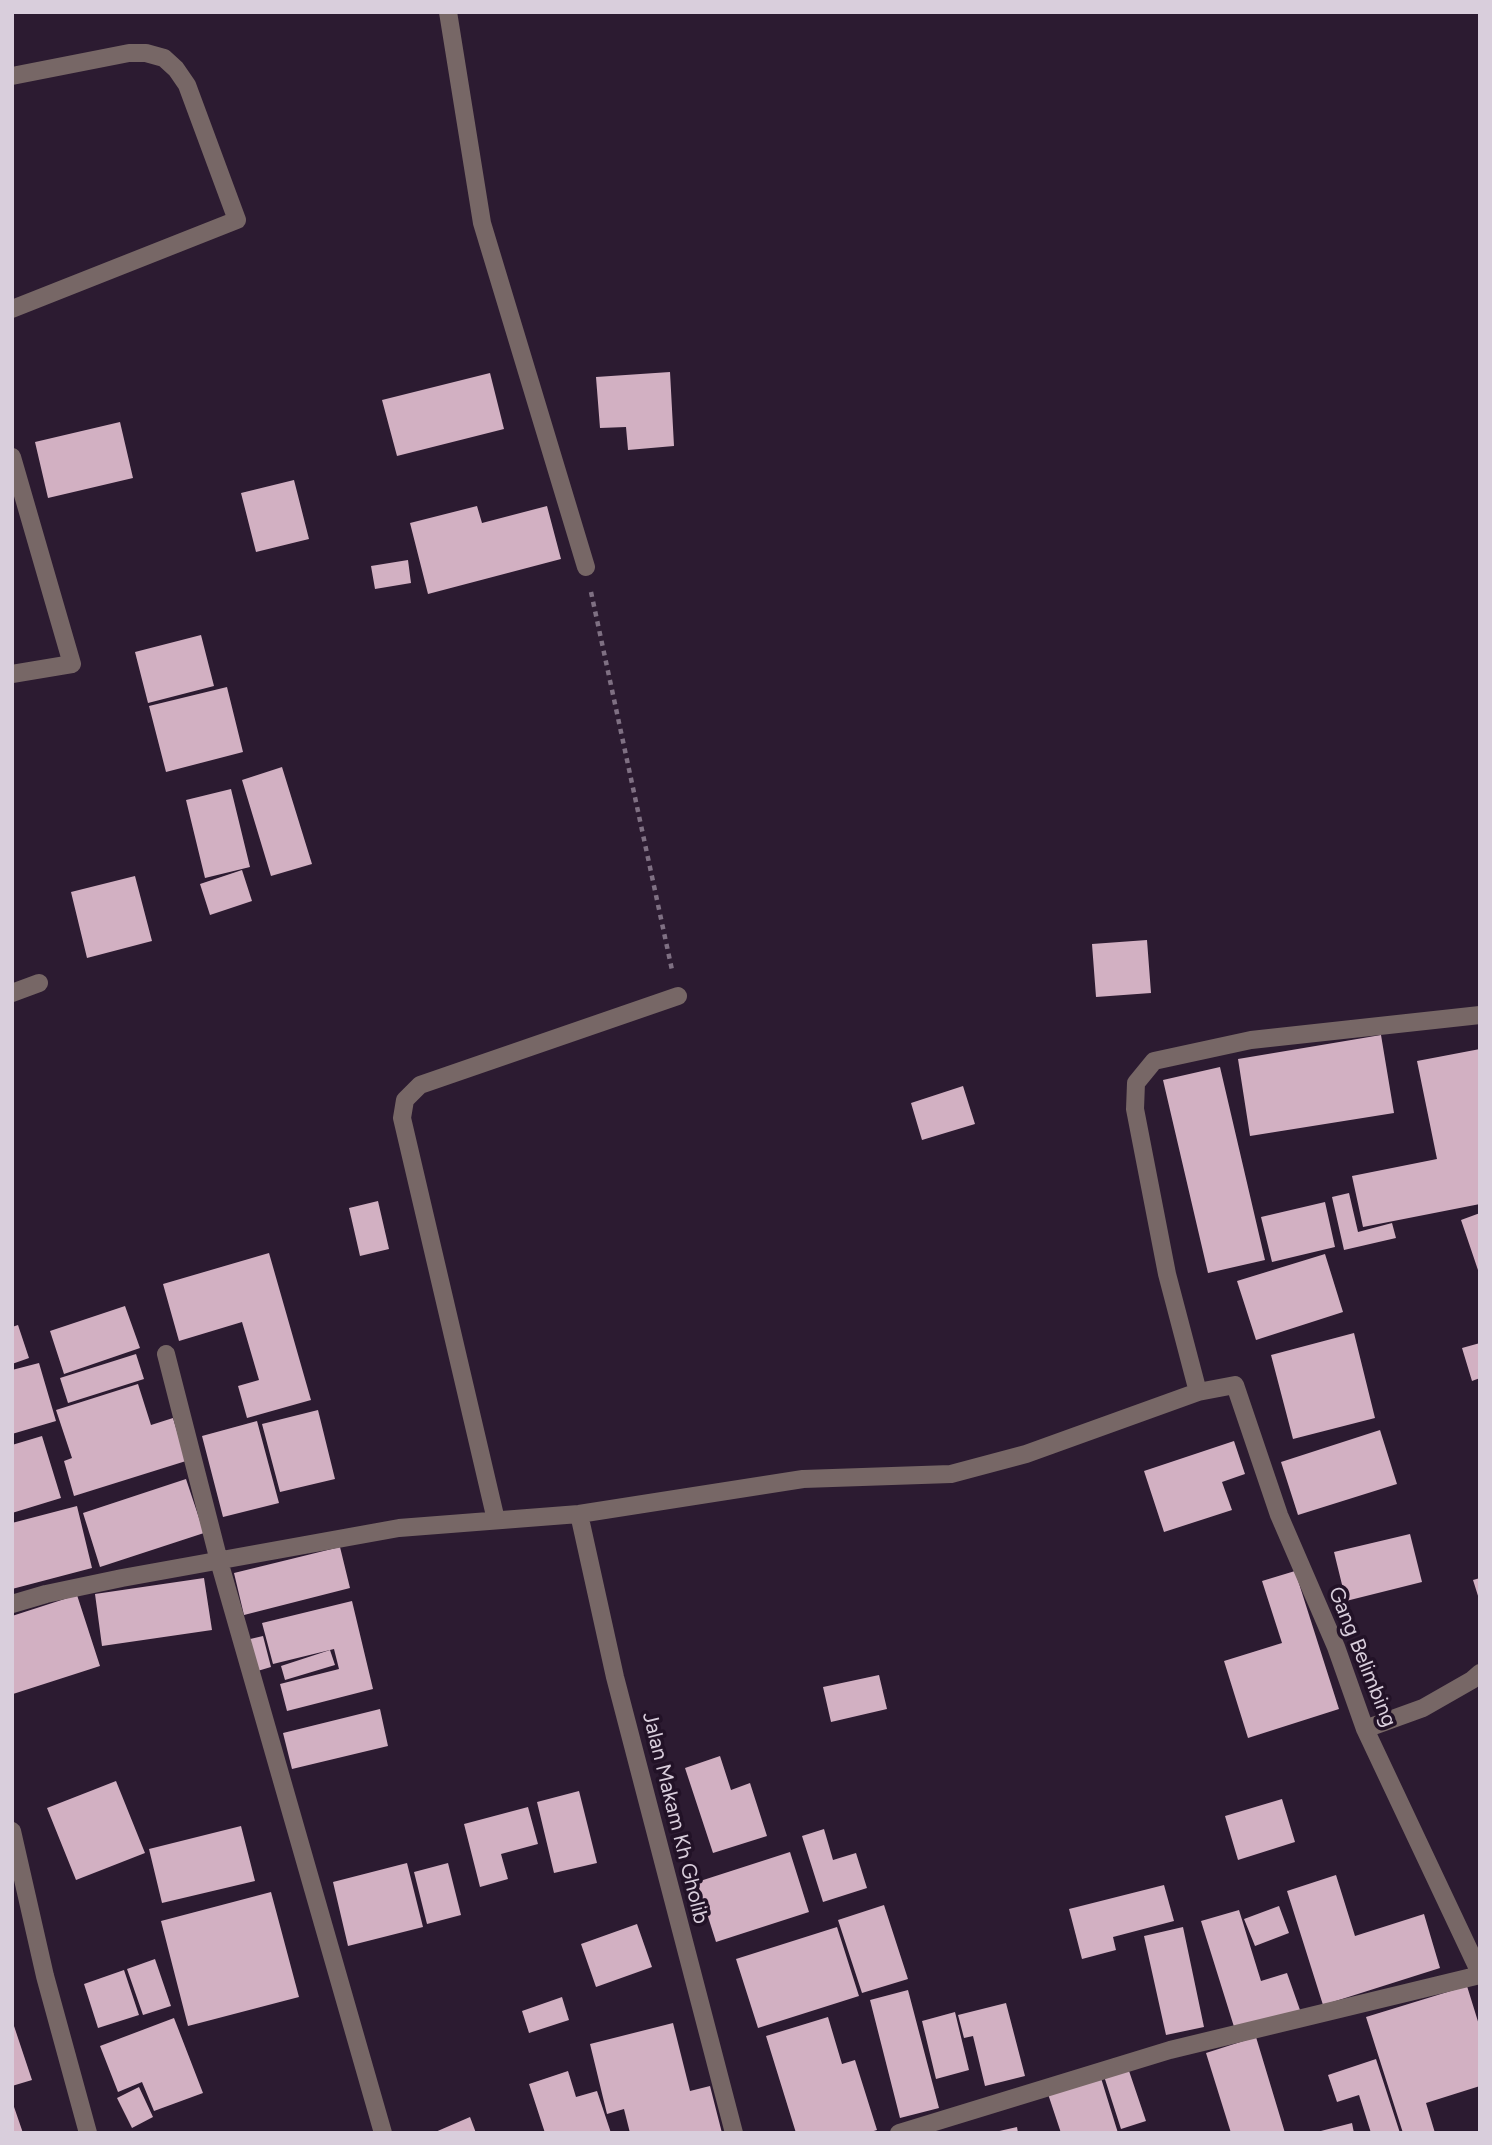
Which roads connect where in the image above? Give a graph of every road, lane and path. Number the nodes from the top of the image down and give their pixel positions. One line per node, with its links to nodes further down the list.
1 (447, 12): 5 (street)
2 (12, 76): 3 (street)
3 (12, 309)
4 (12, 457): 6 (street)
5 (586, 567): 9 (path)
6 (12, 674)
7 (39, 983): 8 (street)
8 (12, 993)
9 (678, 996): 14 (street)
10 (1480, 1015): 12 (street)
11 (166, 1354): 15 (street)
12 (1198, 1392): 13 (street); 18 (street, Gang Belimbing)
13 (579, 1514): 14 (street); 23 (street, Jalan Makam Kh Gholib)
14 (496, 1520): 15 (street)
15 (219, 1561): 16 (street); 22 (street)
16 (12, 1604)
17 (1480, 1672): 18 (street)
18 (1365, 1729): 20 (street, Gang Belimbing)
19 (12, 1831): 21 (street)
20 (1480, 1974): 24 (street)
21 (88, 2133)
22 (383, 2133)
23 (734, 2133)
24 (900, 2133)

